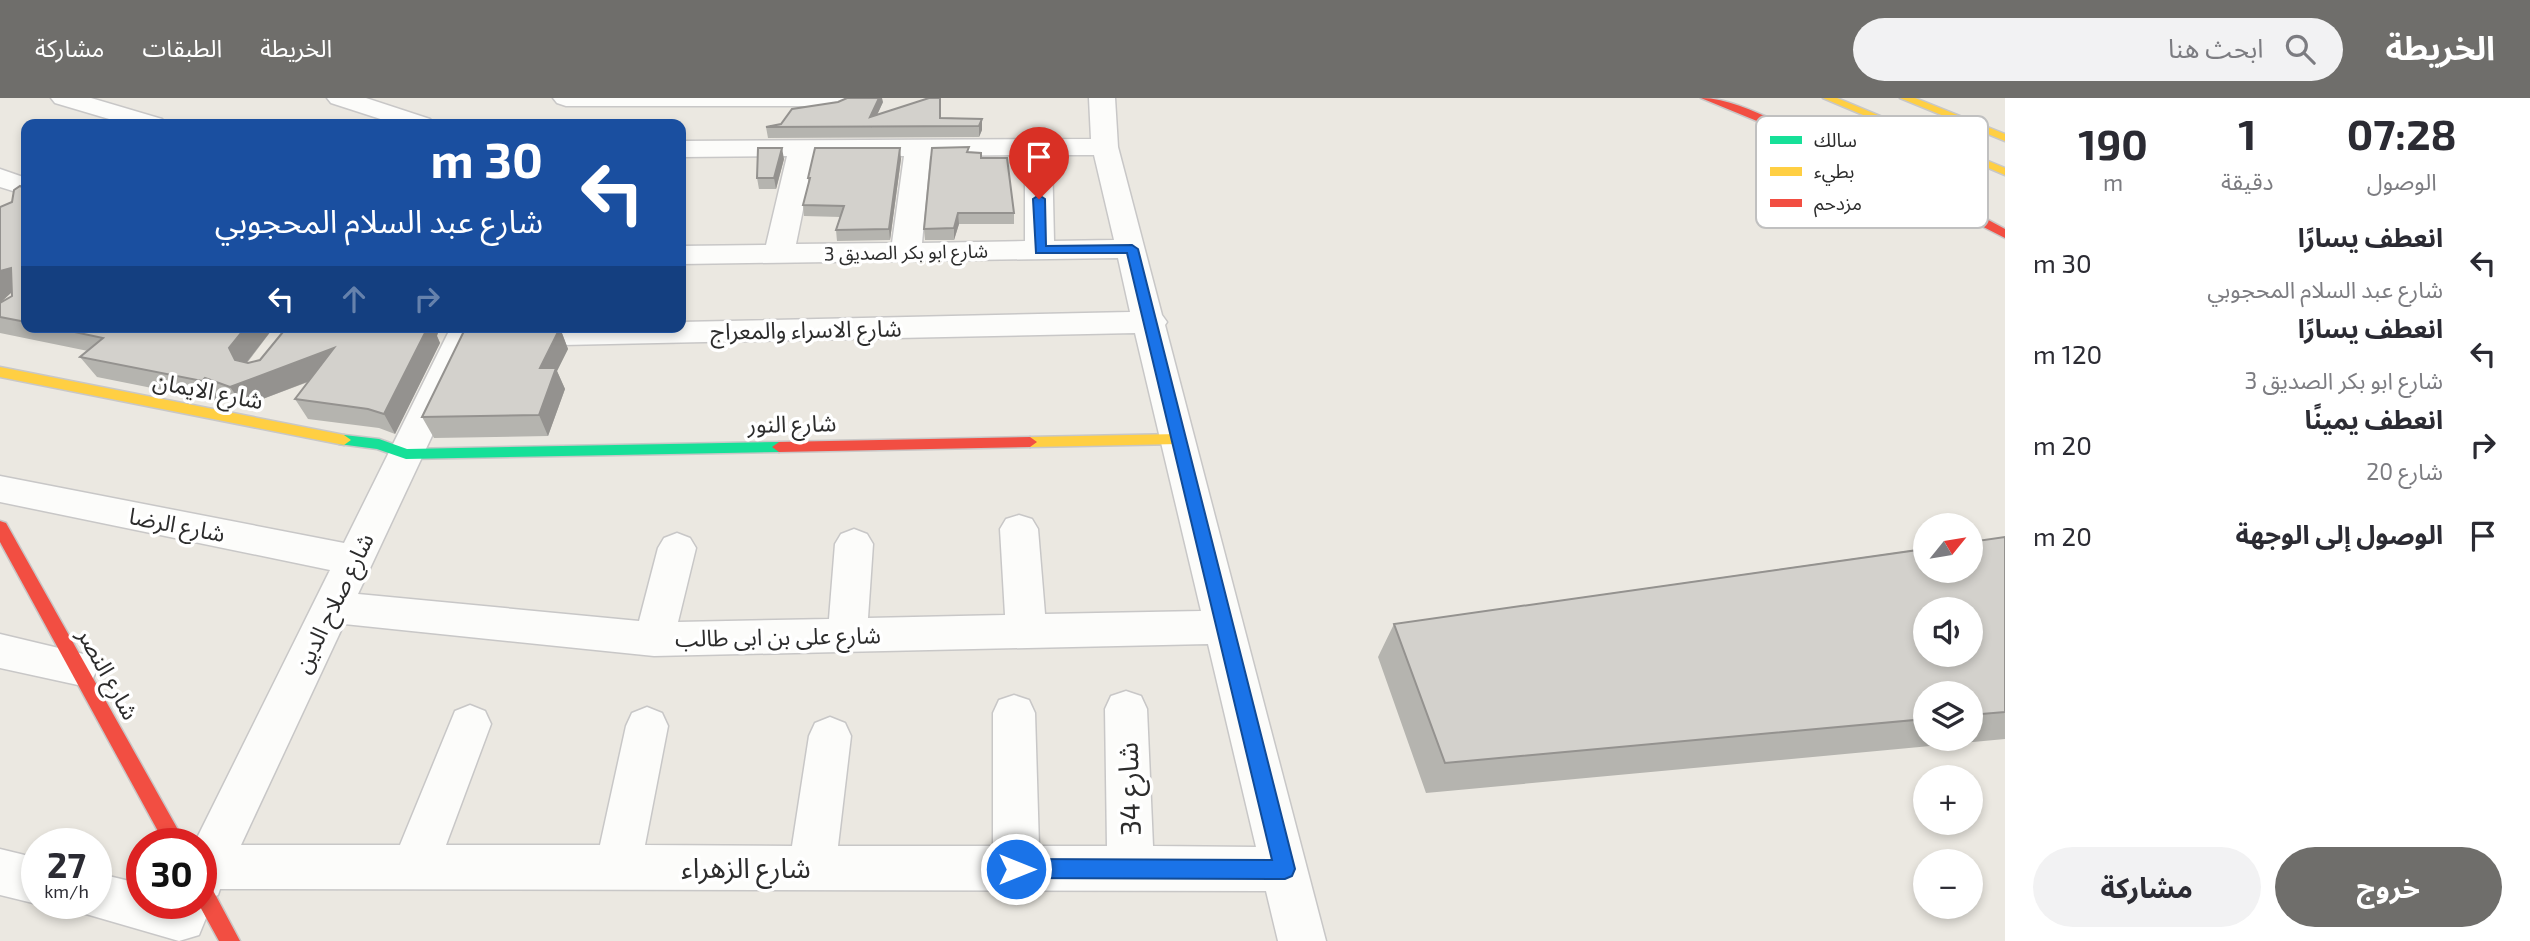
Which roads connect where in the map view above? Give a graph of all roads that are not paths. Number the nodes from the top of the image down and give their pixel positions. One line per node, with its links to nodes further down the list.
1 (64, 98): 14 (street)
2 (340, 98): 15 (street)
3 (863, 98): 9 (street)
4 (1102, 98): 19 (street)
5 (1706, 98): 13 (street)
6 (1749, 98): 10 (street)
7 (1828, 98): 11 (street)
8 (1905, 98): 12 (street)
9 (571, 99): 16 (street)
10 (1794, 116)
11 (1871, 116)
12 (1950, 116)
13 (1756, 117)
14 (136, 119)
15 (405, 119)
16 (564, 119)
17 (1988, 131): 18 (street)
18 (2005, 138)
19 (1105, 147): 21 (street); 30 (street)
20 (918, 148): 21 (street); 22 (street); 32 (street)
21 (1038, 148): 31 (street)
22 (802, 149): 23 (street); 33 (street)
23 (686, 151)
24 (1988, 165): 25 (street)
25 (2005, 172)
26 (0, 177): 27 (street)
27 (21, 200)
28 (1988, 225): 29 (street)
29 (2005, 234)
30 (1132, 249): 31 (street, شارع ابو بكر الصديق 3); 35 (street)
31 (1040, 250): 32 (street, شارع ابو بكر الصديق 3)
32 (906, 252): 33 (street, شارع ابو بكر الصديق 3)
33 (779, 254): 34 (street, شارع ابو بكر الصديق 3)
34 (686, 256)
35 (1151, 322): 36 (street, شارع الاسراء والمعراج); 39 (street)
36 (686, 329)
37 (464, 333): 40 (street, شارع صلاح الدين)
38 (0, 372): 40 (street, شارع الايمان)
39 (1179, 439): 40 (street, شارع النور); 48 (street)
40 (406, 454): 46 (street, شارع صلاح الدين)
41 (0, 489): 46 (street, شارع الرضا)
42 (0, 527): 53 (street, شارع النصر)
43 (1019, 529): 49 (street)
44 (854, 544): 50 (street)
45 (677, 548): 51 (street)
46 (355, 560): 47 (street, شارع صلاح الدين)
47 (332, 607): 51 (street, شارع على بن ابى طالب); 60 (street, شارع صلاح الدين)
48 (1226, 627): 49 (street, شارع على بن ابى طالب); 66 (street)
49 (1026, 631): 50 (street, شارع على بن ابى طالب)
50 (847, 635): 51 (street, شارع على بن ابى طالب)
51 (654, 639)
52 (0, 651): 53 (street)
53 (78, 668): 59 (street, شارع النصر)
54 (1126, 709): 64 (street, شارع 34)
55 (1014, 713): 65 (street)
56 (470, 724): 61 (street)
57 (647, 726): 62 (street)
58 (830, 736): 63 (street)
59 (158, 828)
60 (217, 837)
61 (414, 868): 62 (street, شارع الزهراء); 69 (street, شارع الزهراء)
62 (618, 868): 63 (street, شارع الزهراء)
63 (812, 868): 65 (street, شارع الزهراء)
64 (1131, 868): 65 (street, شارع الزهراء); 66 (street, شارع الزهراء)
65 (1016, 869)
66 (1285, 869): 72 (street)
67 (0, 872): 68 (street)
68 (21, 877)
69 (217, 888)
70 (212, 919): 71 (street, شارع النصر)
71 (230, 941)
72 (1302, 941)

